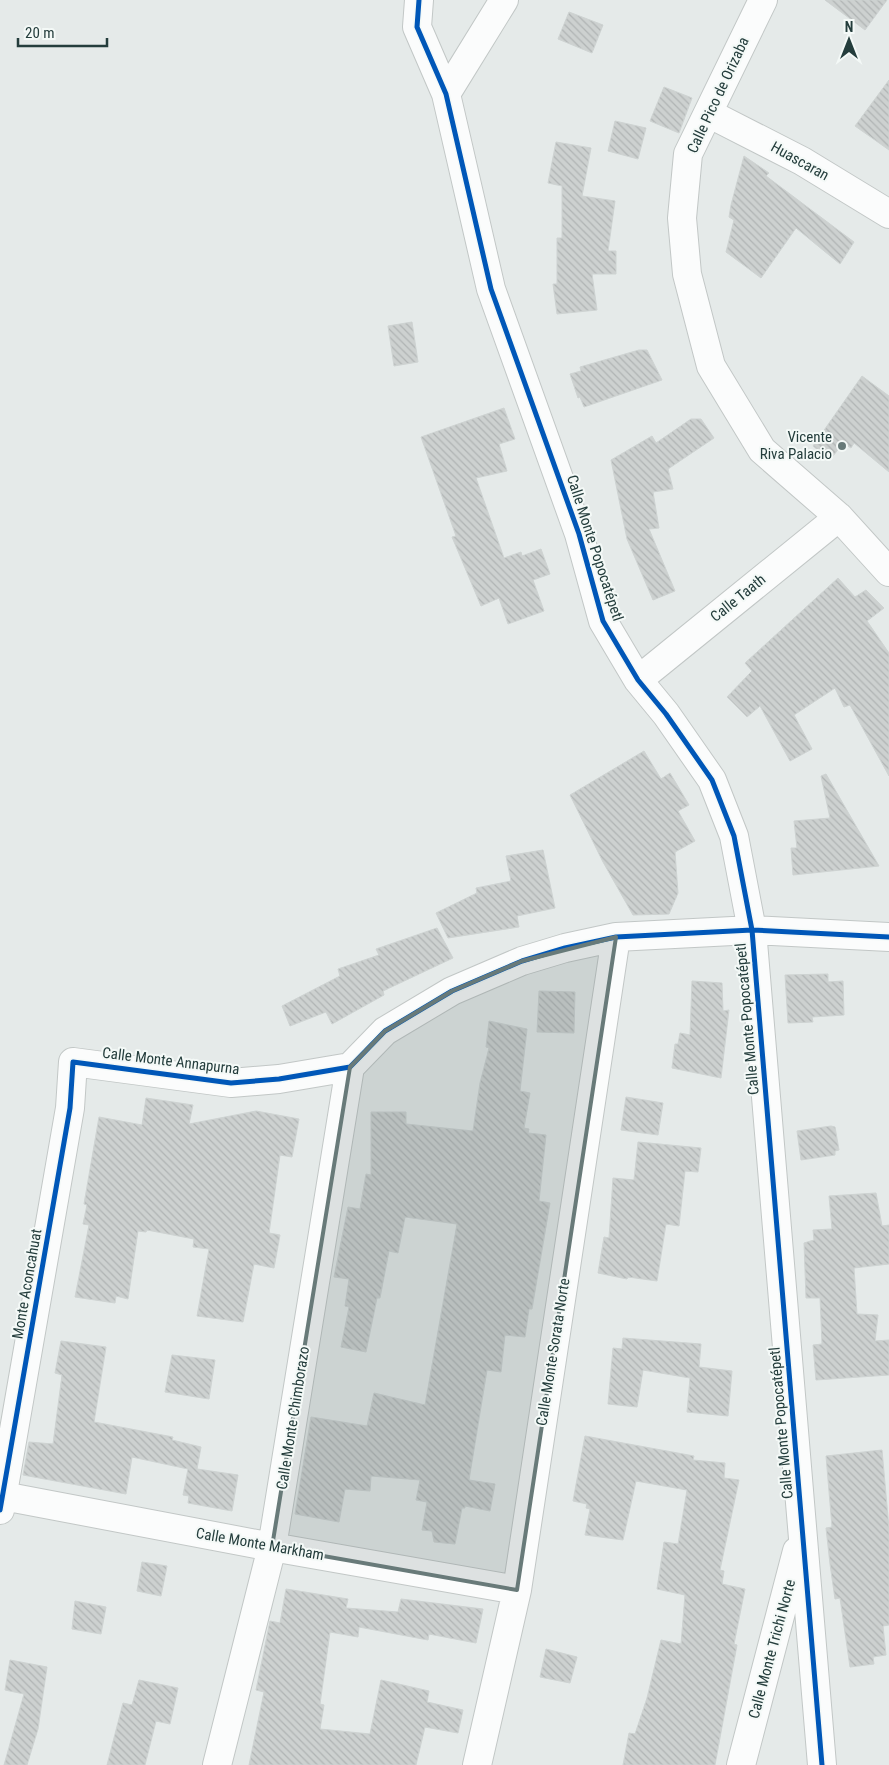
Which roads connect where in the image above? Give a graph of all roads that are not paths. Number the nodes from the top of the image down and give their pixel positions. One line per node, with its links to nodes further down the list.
1 (419, 0): 4 (street, Calle Monte Popocatépetl)
2 (504, 0): 4 (street)
3 (763, 0): 5 (street, Calle Pico de Orizaba)
4 (446, 94): 9 (street, Calle Monte Popocatépetl)
5 (708, 113): 6 (street, Huascaran); 7 (street, Calle Pico de Orizaba)
6 (889, 214)
7 (839, 517): 8 (street, Calle Pico de Orizaba); 9 (street, Calle Taath)
8 (889, 572)
9 (638, 680): 10 (street, Calle Monte Popocatépetl)
10 (752, 930): 11 (street); 12 (street); 16 (street, Calle Monte Popocatépetl)
11 (616, 937): 14 (street); 18 (street, Calle Monte Sorata Norte)
12 (889, 937)
13 (73, 1062): 14 (street, Calle Monte Annapurna); 15 (street, Monte Aconcahuat)
14 (350, 1067): 17 (street, Calle Monte Chimborazo)
15 (1, 1503): 17 (street, Calle Monte Markham)
16 (802, 1532): 21 (street, Calle Monte Trichi Norte); 22 (street, Calle Monte Popocatépetl)
17 (272, 1547): 18 (street, Calle Monte Markham); 19 (street, Calle Monte Chimborazo)
18 (517, 1590): 20 (street, Calle Monte Sorata Norte)
19 (216, 1765)
20 (477, 1765)
21 (742, 1765)
22 (822, 1765)

